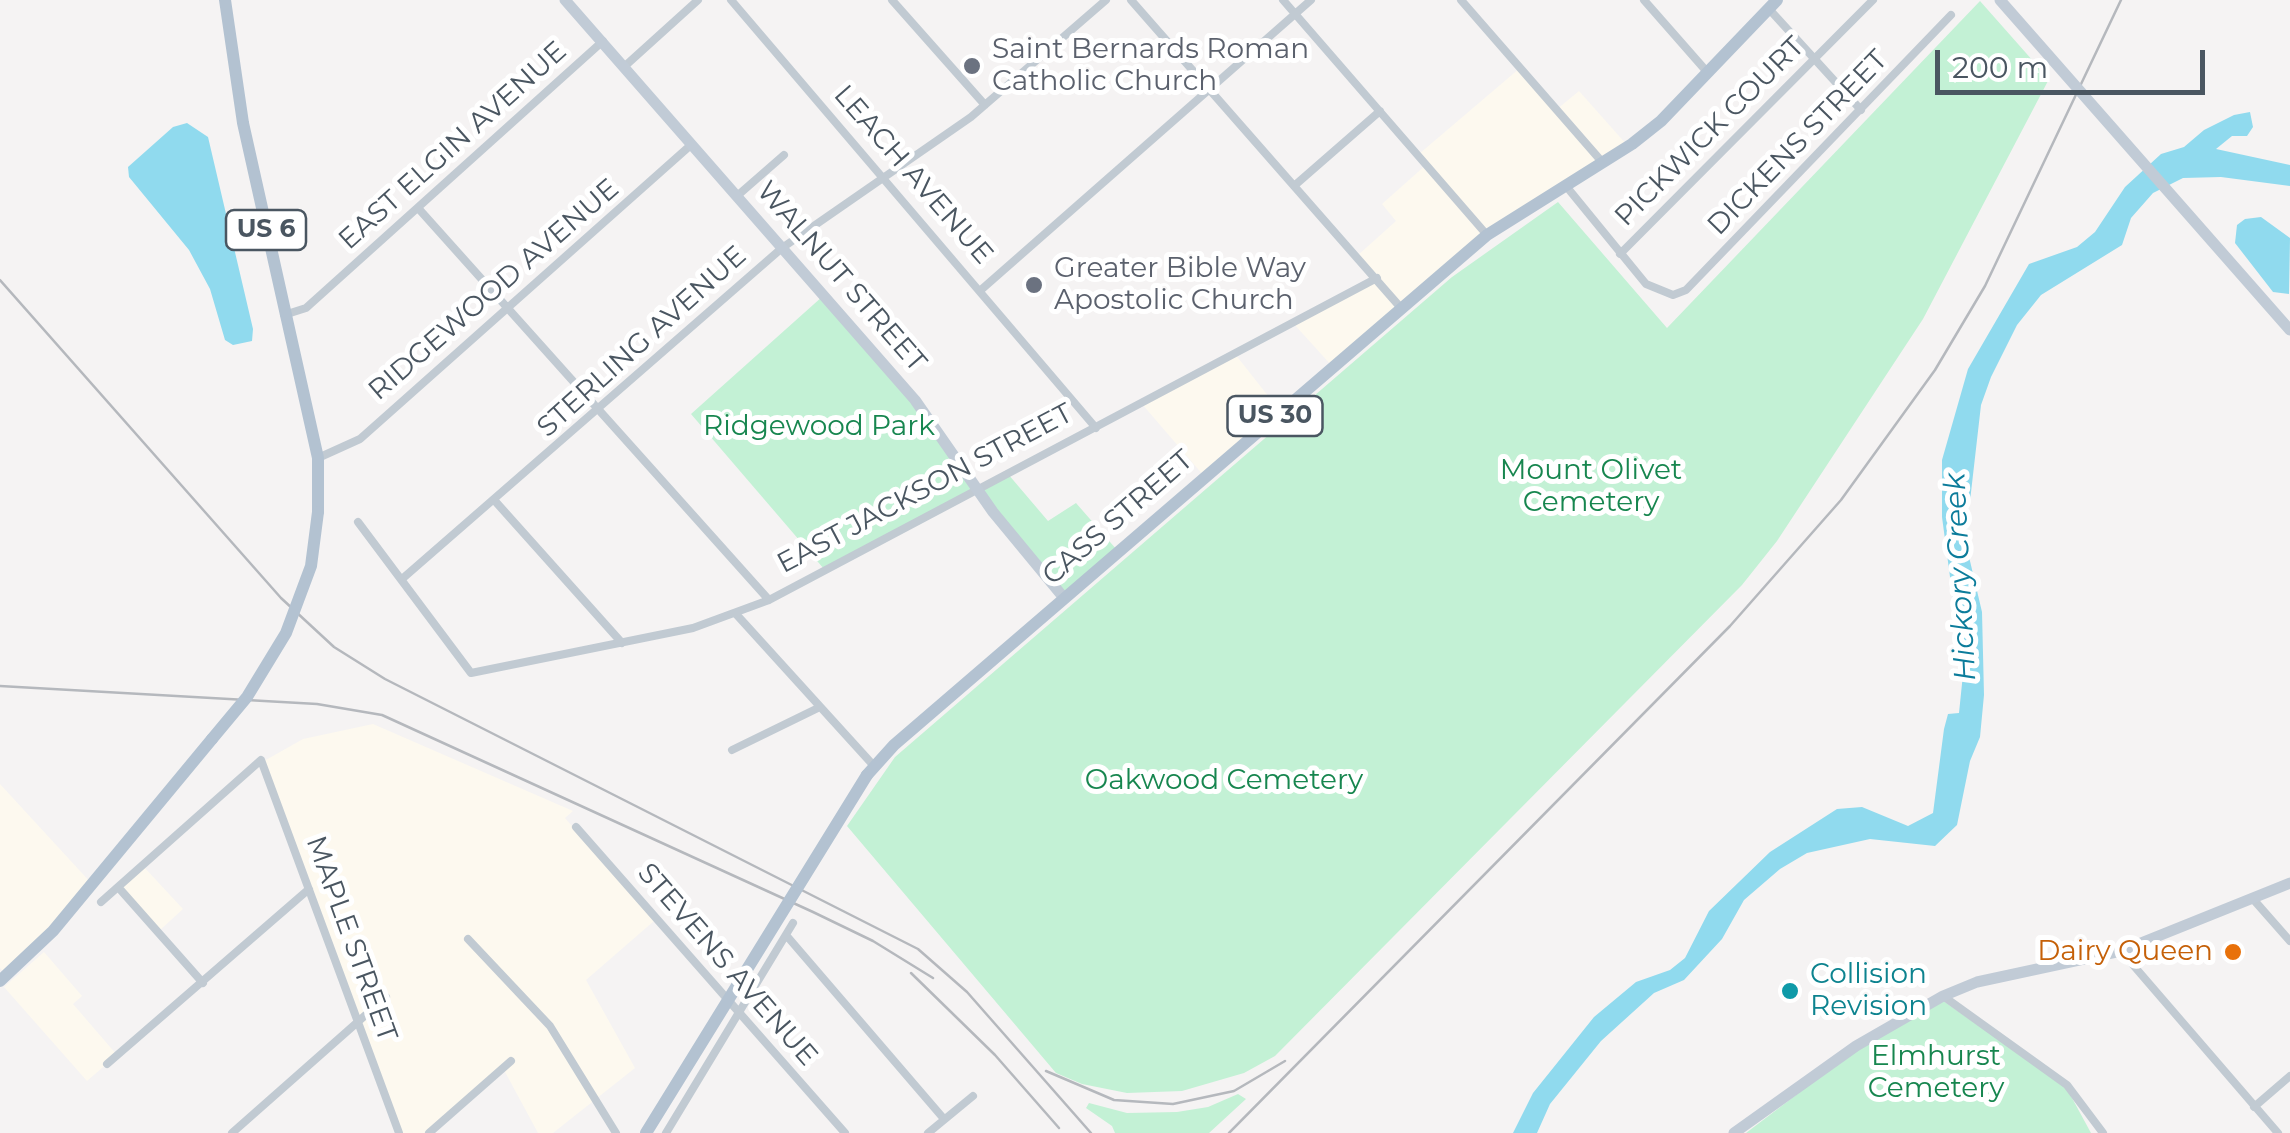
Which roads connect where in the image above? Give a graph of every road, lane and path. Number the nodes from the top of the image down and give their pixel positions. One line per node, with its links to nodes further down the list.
1 (224, 0): 40 (main road, US 6)
2 (566, 0): 17 (street, WALNUT STREET)
3 (698, 0): 19 (street)
4 (731, 0): 28 (street, LEACH AVENUE)
5 (1106, 0): 22 (street, STERLING AVENUE)
6 (1131, 0): 21 (street)
7 (1283, 0): 15 (street)
8 (1312, 0): 15 (street)
9 (1461, 0): 27 (street)
10 (1644, 0): 20 (street)
11 (1873, 0): 18 (street, PICKWICK COURT)
12 (2000, 0): 41 (street, bridge)
13 (898, 2): 22 (street)
14 (1773, 4): 18 (street); 20 (main road, CASS STREET / US 30)
15 (1296, 14): 21 (street); 23 (street)
16 (1951, 15): 24 (street, DICKENS STREET)
17 (603, 42): 19 (street, WALNUT STREET); 32 (street, EAST ELGIN AVENUE)
18 (1814, 61): 24 (street); 35 (street, PICKWICK COURT)
19 (625, 66): 25 (street, WALNUT STREET)
20 (1708, 72): 27 (main road, CASS STREET / US 30)
21 (1208, 90): 29 (street); 37 (street)
22 (985, 106): 28 (street, STERLING AVENUE)
23 (1380, 110): 29 (street); 33 (street)
24 (1861, 110): 35 (street, DICKENS STREET)
25 (693, 144): 31 (street, WALNUT STREET); 38 (street, RIDGEWOOD AVENUE)
26 (784, 155): 31 (street)
27 (1603, 163): 30 (main road, CASS STREET / US 30)
28 (886, 177): 34 (street, STERLING AVENUE); 37 (street, LEACH AVENUE)
29 (1294, 186): 36 (street)
30 (1566, 186): 33 (main road, CASS STREET / US 30); 35 (street)
31 (737, 196): 34 (street, WALNUT STREET)
32 (418, 208): 38 (street); 40 (street, EAST ELGIN AVENUE)
33 (1487, 236): 39 (main road, CASS STREET / US 30)
34 (782, 248): 42 (street, STERLING AVENUE); 45 (street, WALNUT STREET)
35 (1620, 254)
36 (1377, 278): 39 (street); 43 (street, EAST JACKSON STREET)
37 (982, 289): 43 (street, LEACH AVENUE)
38 (510, 308): 42 (street); 44 (street, RIDGEWOOD AVENUE)
39 (1402, 308): 49 (main road, CASS STREET / US 30)
40 (284, 315): 44 (main road, US 6)
41 (2290, 330)
42 (600, 409): 46 (street, STERLING AVENUE); 50 (street)
43 (1096, 428): 45 (street, EAST JACKSON STREET)
44 (318, 458): 67 (main road, US 6, bridge)
45 (978, 489): 49 (street, WALNUT STREET); 50 (street, EAST JACKSON STREET)
46 (496, 502): 48 (street, STERLING AVENUE); 52 (street)
47 (358, 522): 48 (street)
48 (402, 579): 52 (street, EAST JACKSON STREET)
49 (1064, 598): 55 (main road, CASS STREET / US 30)
50 (769, 600): 51 (street, EAST JACKSON STREET)
51 (736, 614): 52 (street, EAST JACKSON STREET); 53 (street)
52 (622, 643)
53 (818, 708): 54 (street); 55 (street)
54 (732, 750)
55 (870, 771): 83 (main road, CASS STREET / US 30, bridge)
56 (576, 827): 71 (street, STEVENS AVENUE)
57 (2290, 883): 60 (street)
58 (118, 887): 59 (street, MAPLE STREET); 61 (street); 68 (street)
59 (309, 890): 68 (street); 72 (street, MAPLE STREET)
60 (2253, 899): 65 (street); 66 (street)
61 (101, 902)
62 (793, 923): 63 (street)
63 (786, 935): 71 (street); 78 (street)
64 (468, 940): 82 (street)
65 (2290, 941)
66 (2121, 951): 70 (street); 77 (street)
67 (0, 981)
68 (203, 983): 74 (street)
69 (386, 996): 72 (street)
70 (1943, 996): 87 (street); 88 (street)
71 (738, 1012): 84 (street); 85 (street, STEVENS AVENUE)
72 (358, 1022): 79 (street); 80 (street, MAPLE STREET)
73 (510, 1061): 81 (street)
74 (107, 1064)
75 (2290, 1076): 77 (street)
76 (973, 1096): 78 (street)
77 (2254, 1107): 89 (street)
78 (944, 1119): 86 (street)
79 (232, 1133)
80 (399, 1133)
81 (429, 1133)
82 (616, 1133)
83 (646, 1133)
84 (666, 1133)
85 (845, 1133)
86 (928, 1133)
87 (1734, 1133)
88 (2102, 1133)
89 (2278, 1133)

